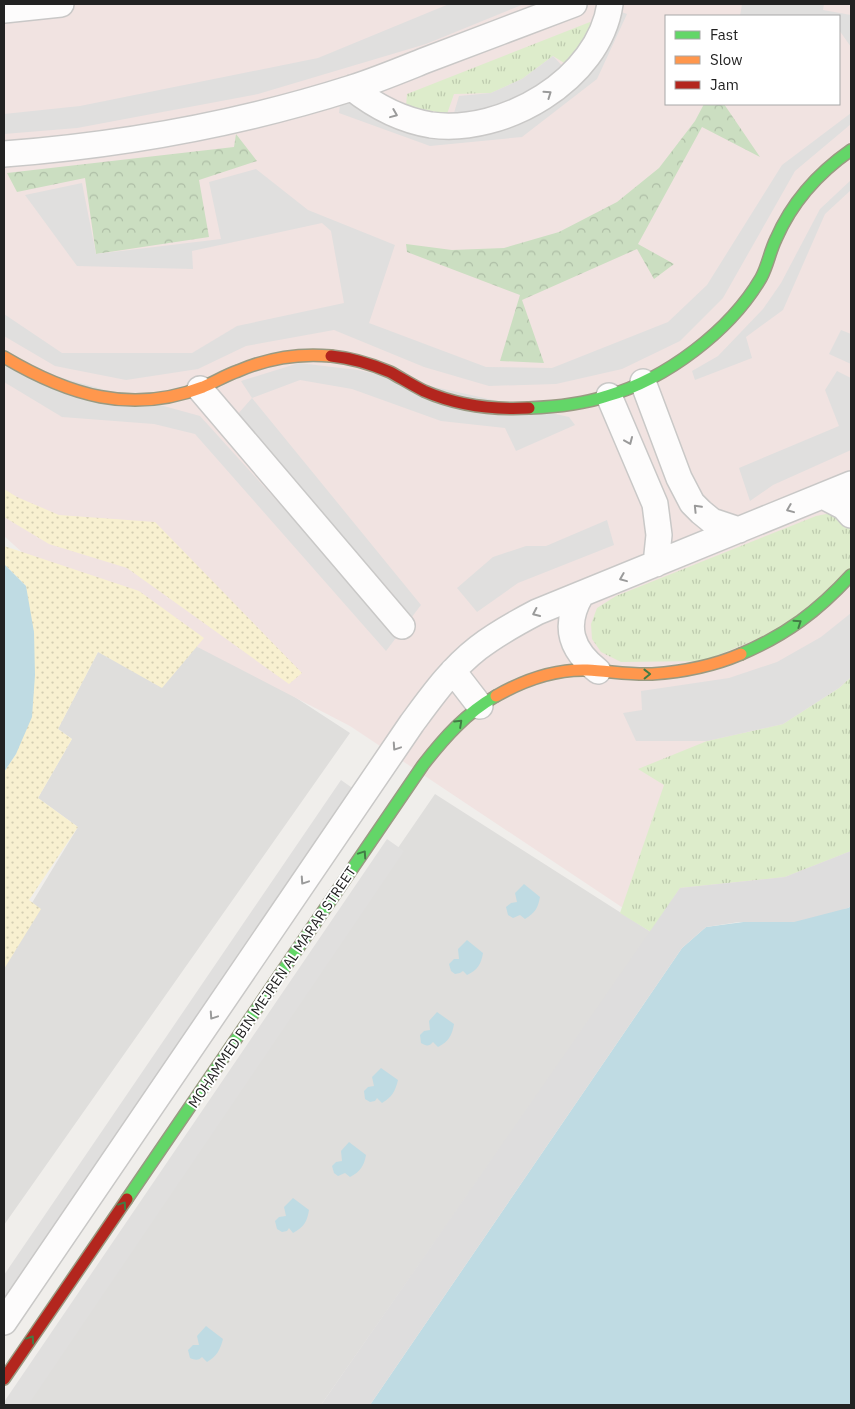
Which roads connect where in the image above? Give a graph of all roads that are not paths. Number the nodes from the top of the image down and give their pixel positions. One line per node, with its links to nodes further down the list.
1 (61, 4): 4 (street)
2 (574, 4): 5 (street)
3 (610, 4): 5 (street, one-way to 3)
4 (4, 10)
5 (352, 88): 7 (street)
6 (851, 150): 9 (street)
7 (4, 154)
8 (4, 356): 10 (street)
9 (643, 382): 11 (street); 15 (street, one-way to 9)
10 (200, 389): 11 (street); 19 (street)
11 (609, 396): 16 (street, one-way to 16)
12 (851, 484): 13 (street)
13 (823, 496): 14 (street); 15 (street, one-way to 15)
14 (851, 515)
15 (739, 530): 16 (street)
16 (656, 564): 18 (street, one-way to 18)
17 (851, 575): 21 (street, MOHAMMED BIN MEJREN AL MARAR STREET, one-way to 17)
18 (581, 595): 20 (street, one-way to 20); 21 (street)
19 (402, 626)
20 (453, 671): 22 (street); 23 (street, one-way to 23)
21 (598, 672): 22 (street, MOHAMMED BIN MEJREN AL MARAR STREET)
22 (480, 706): 24 (street, MOHAMMED BIN MEJREN AL MARAR STREET, one-way to 22)
23 (4, 1322)
24 (4, 1379)

